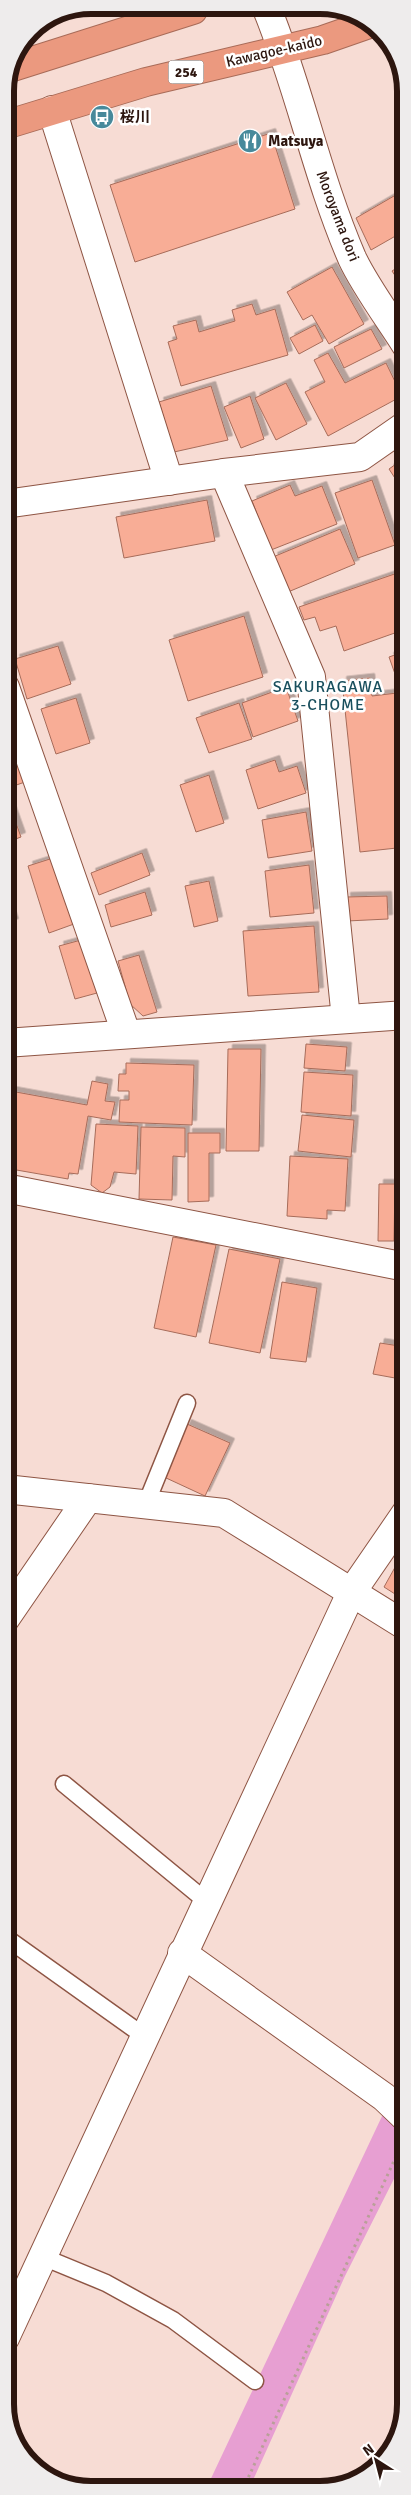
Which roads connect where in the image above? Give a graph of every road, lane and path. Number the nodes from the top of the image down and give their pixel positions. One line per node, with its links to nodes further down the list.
1 (180, 14): 5 (highway)
2 (270, 14): 4 (street, Moroyama dori)
3 (362, 26): 4 (highway, Kawagoe-kaido / 254)
4 (283, 48): 6 (highway, Kawagoe-kaido / 254); 8 (street, Moroyama dori)
5 (18, 65)
6 (52, 110): 7 (highway, Kawagoe-kaido / 254); 11 (street)
7 (14, 122)
8 (397, 331)
9 (397, 431): 10 (street)
10 (224, 473): 11 (street); 15 (street)
11 (169, 481): 12 (street)
12 (14, 503)
13 (14, 713): 16 (street)
14 (397, 1016): 15 (street)
15 (346, 1019): 16 (street)
16 (126, 1033): 17 (street)
17 (14, 1041)
18 (14, 1190): 19 (street)
19 (397, 1265)
20 (187, 1403): 23 (lane)
21 (14, 1489): 22 (street)
22 (88, 1498): 23 (street); 26 (street)
23 (146, 1504): 25 (street)
24 (397, 1526): 25 (street)
25 (351, 1593): 27 (street); 29 (street)
26 (14, 1606)
27 (397, 1621)
28 (64, 1784): 29 (lane)
29 (206, 1901): 31 (street)
30 (14, 1943): 32 (lane)
31 (182, 1953): 32 (street); 33 (street)
32 (144, 2036): 35 (street)
33 (397, 2109)
34 (397, 2156): 38 (path)
35 (43, 2257): 36 (street); 37 (lane)
36 (14, 2319)
37 (255, 2381)
38 (247, 2481)

